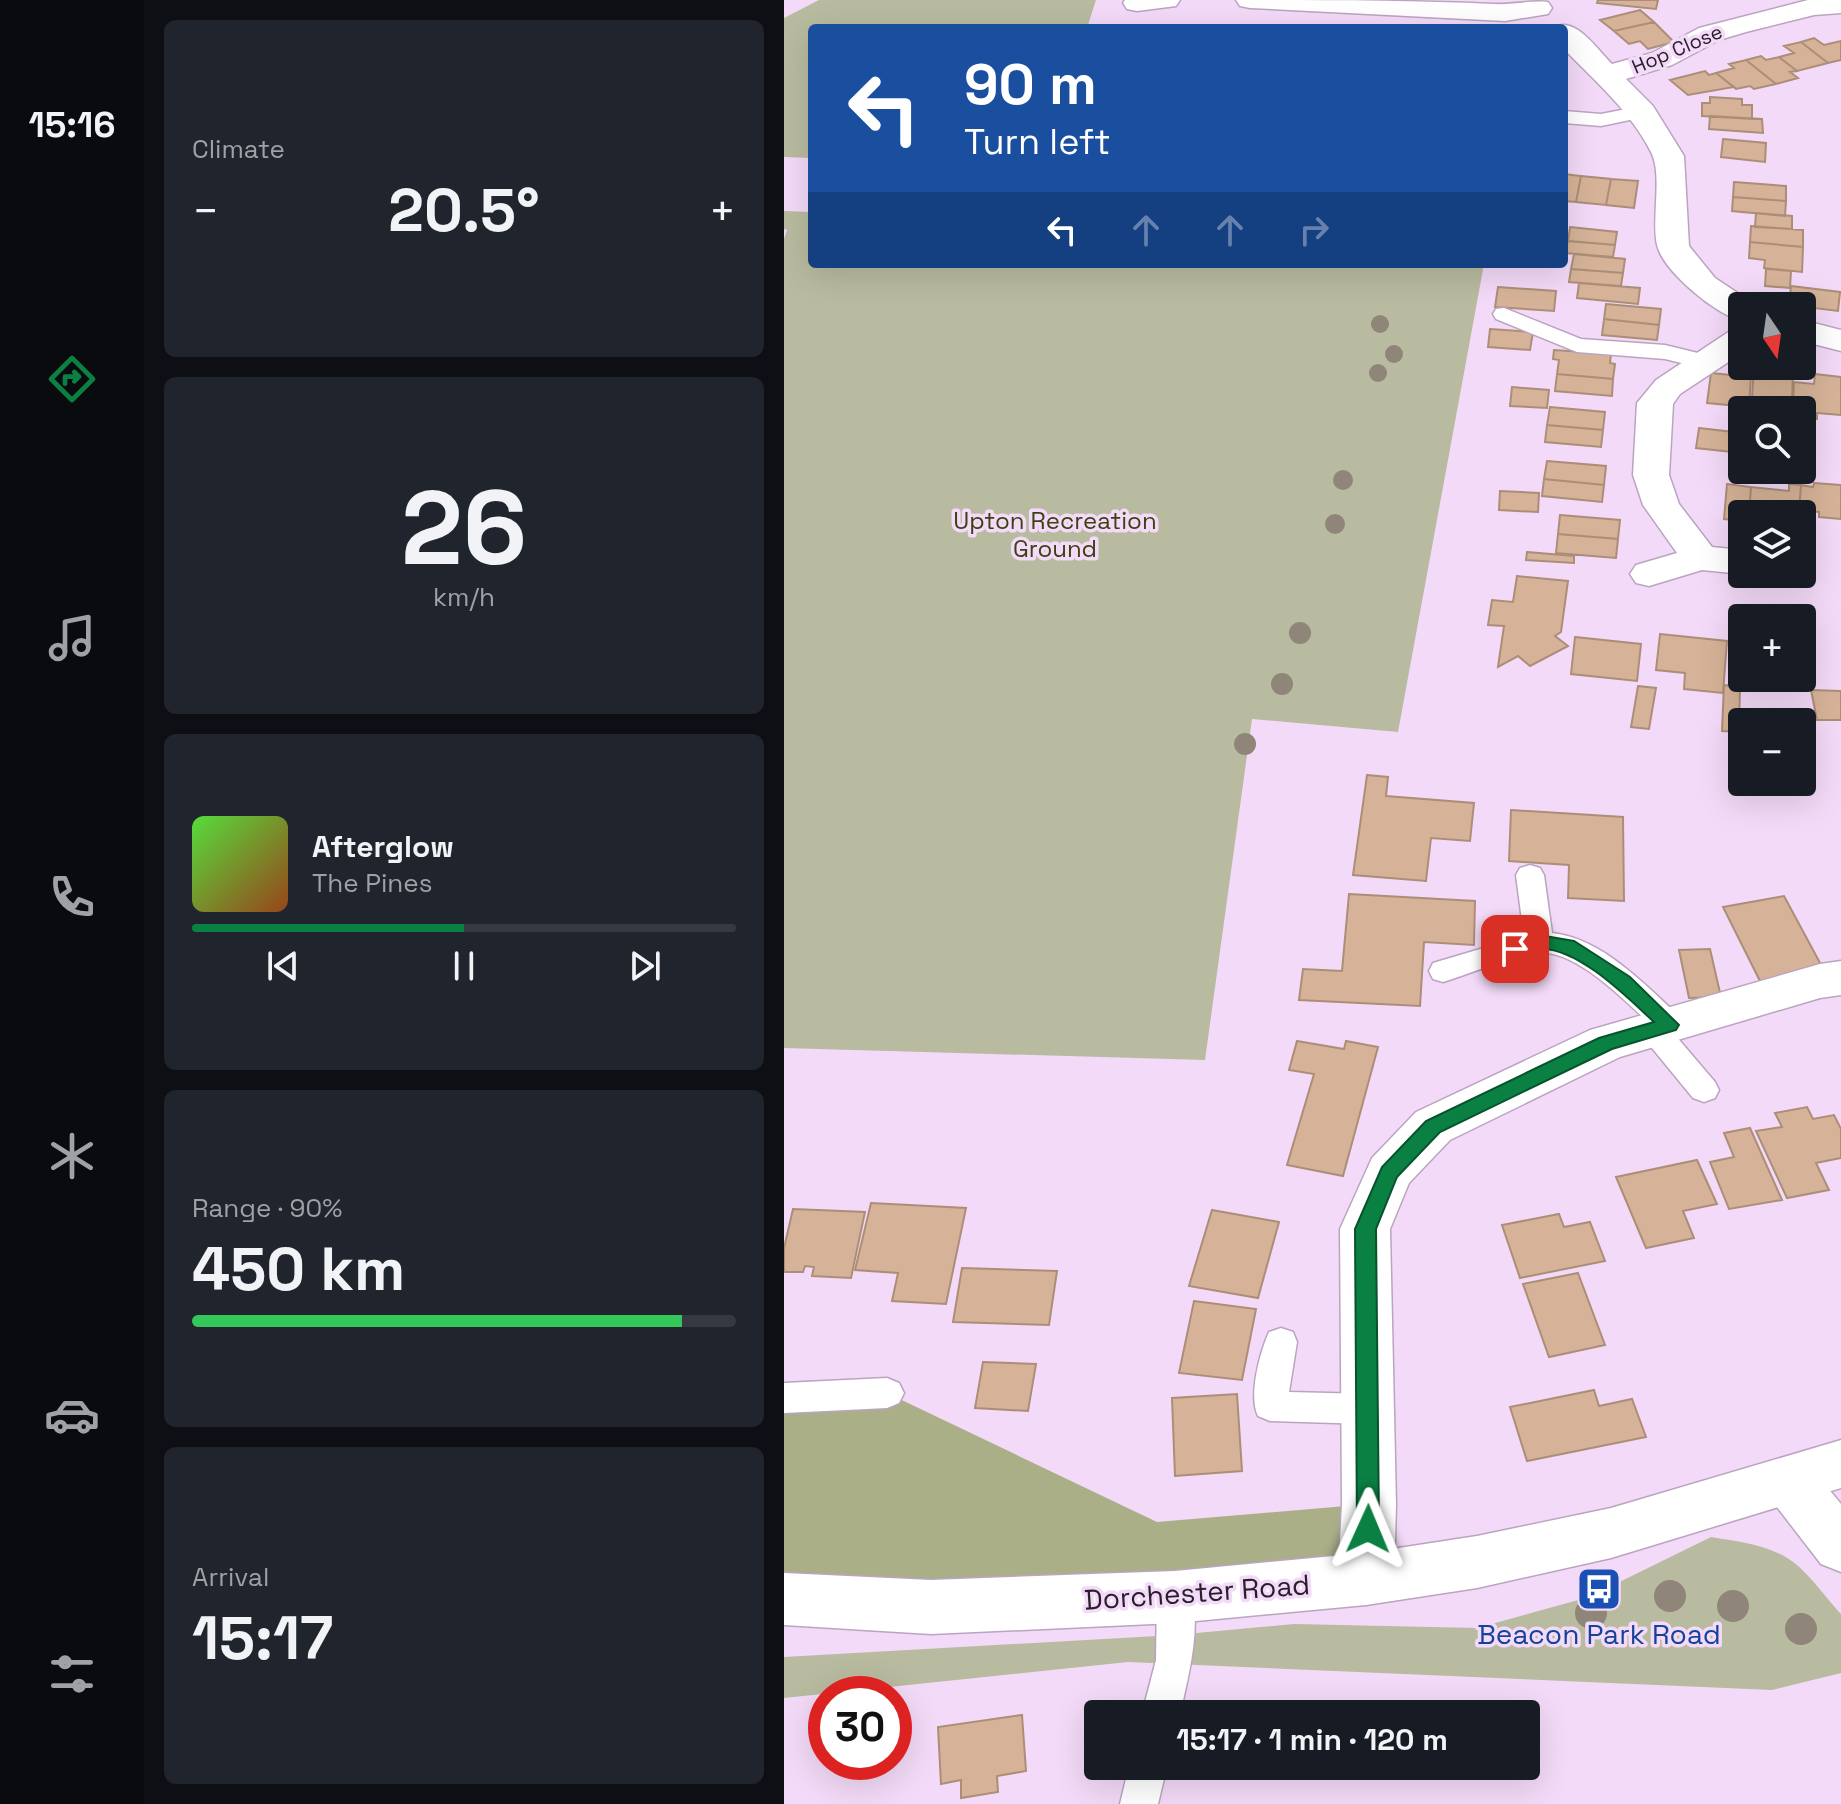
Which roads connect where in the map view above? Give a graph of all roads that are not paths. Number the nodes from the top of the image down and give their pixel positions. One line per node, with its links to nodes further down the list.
1 (1166, 0): 4 (street)
2 (1250, 0): 3 (street); 7 (street)
3 (1342, 2): 5 (street)
4 (1137, 3)
5 (1536, 4): 8 (street)
6 (1841, 5): 10 (street, Hop Close)
7 (1243, 24)
8 (1556, 24)
9 (1568, 36): 10 (street)
10 (1607, 75): 11 (street)
11 (1642, 112): 12 (lane); 13 (street)
12 (1568, 117)
13 (1728, 302)
14 (1504, 314): 18 (lane)
15 (1816, 334): 16 (street)
16 (1841, 341)
17 (1728, 346): 18 (street)
18 (1702, 361): 19 (street)
19 (1700, 558): 20 (street); 21 (street)
20 (1728, 561)
21 (1649, 574)
22 (1530, 875): 23 (lane)
23 (1539, 942): 24 (lane); 26 (lane)
24 (1443, 971)
25 (1841, 978): 26 (street)
26 (1662, 1027): 27 (lane); 31 (street)
27 (1704, 1090)
28 (1281, 1342): 31 (lane)
29 (887, 1393): 30 (lane)
30 (784, 1398)
31 (1368, 1409): 35 (street)
32 (1841, 1464): 33 (street, Dorchester Road)
33 (1789, 1481): 34 (street); 35 (street, Dorchester Road)
34 (1841, 1546)
35 (1366, 1579): 36 (street, Dorchester Road)
36 (1175, 1597): 37 (street, Dorchester Road); 38 (lane)
37 (784, 1599)
38 (1164, 1700)
39 (1145, 1780): 40 (lane)
40 (1139, 1804)

